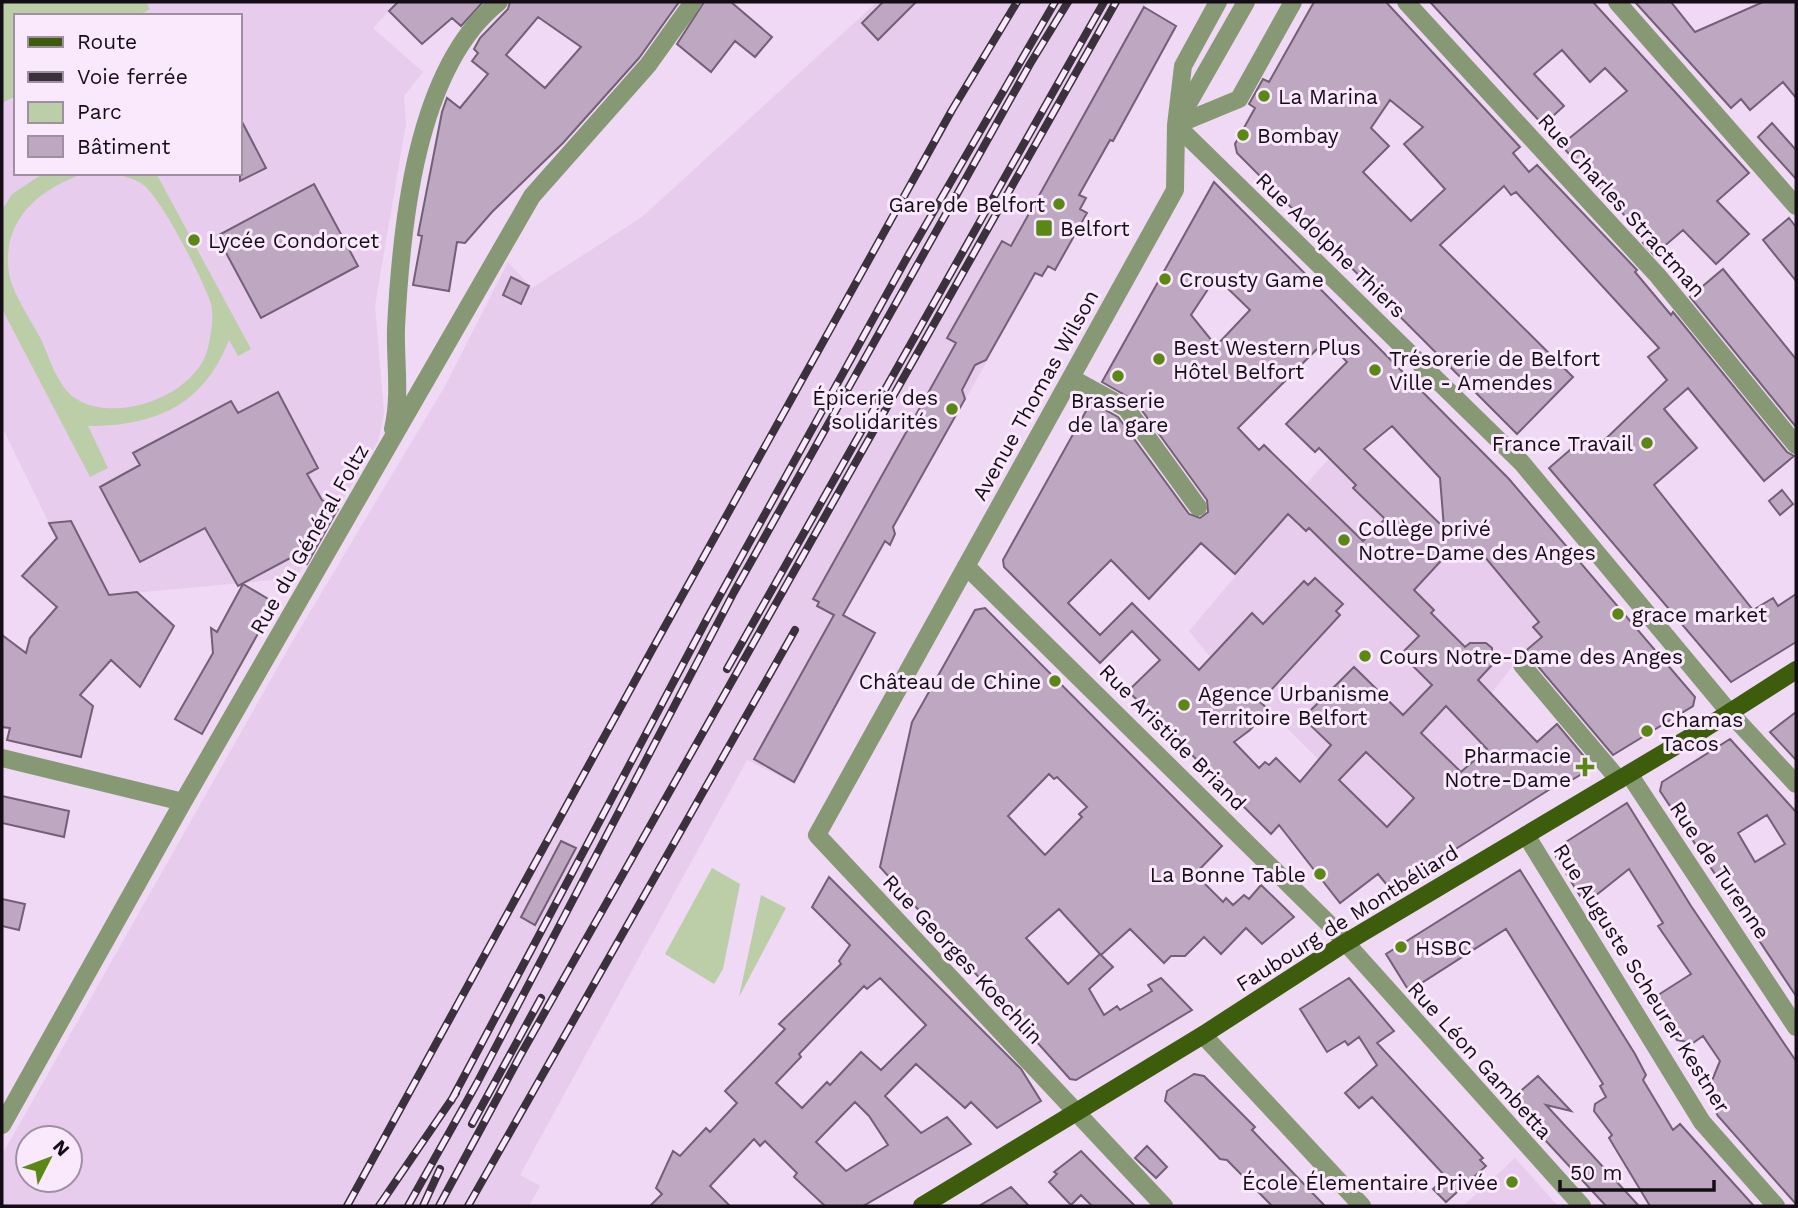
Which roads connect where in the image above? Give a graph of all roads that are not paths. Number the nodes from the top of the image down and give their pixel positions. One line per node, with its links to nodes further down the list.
1 (499, 2): 11 (street)
2 (693, 2): 11 (street, Rue du Général Foltz)
3 (1218, 2): 8 (street, Avenue Thomas Wilson)
4 (1246, 2): 8 (street)
5 (1293, 2): 8 (street)
6 (1406, 2): 12 (street, Rue Charles Stractman)
7 (1616, 2): 9 (street)
8 (1176, 125): 10 (street, Avenue Thomas Wilson); 17 (street, Rue Adolphe Thiers)
9 (1796, 206)
10 (1071, 378): 13 (street); 14 (street, Avenue Thomas Wilson)
11 (391, 442): 21 (street, Rue du Général Foltz)
12 (1796, 445)
13 (1198, 507)
14 (967, 566): 22 (street, Avenue Thomas Wilson); 24 (street, Rue Aristide Briand)
15 (1522, 665): 19 (street, Rue de Turenne)
16 (1796, 670): 17 (main road, Faubourg de Montbéliard)
17 (1730, 713): 19 (main road, Faubourg de Montbéliard); 20 (street, Rue Adolphe Thiers)
18 (2, 758): 21 (street)
19 (1624, 777): 23 (main road, Faubourg de Montbéliard); 25 (street, Rue de Turenne)
20 (1796, 784)
21 (183, 802): 27 (street, Rue du Général Foltz)
22 (817, 835): 28 (street, Rue Georges Koechlin)
23 (1526, 835): 24 (main road, Faubourg de Montbéliard); 35 (street, Rue Auguste Scheurer Kestner)
24 (1345, 943): 26 (main road, Faubourg de Montbéliard); 34 (street, Rue Léon Gambetta)
25 (1796, 1027)
26 (1203, 1035): 28 (main road, Faubourg de Montbéliard); 33 (street)
27 (7, 1103): 29 (street, Rue du Général Foltz)
28 (1074, 1113): 30 (main road, Faubourg de Montbéliard); 32 (street, Rue Georges Koechlin)
29 (2, 1125)
30 (946, 1200): 31 (main road, Faubourg de Montbéliard)
31 (922, 1206)
32 (1164, 1206)
33 (1362, 1206)
34 (1582, 1206)
35 (1776, 1206)

